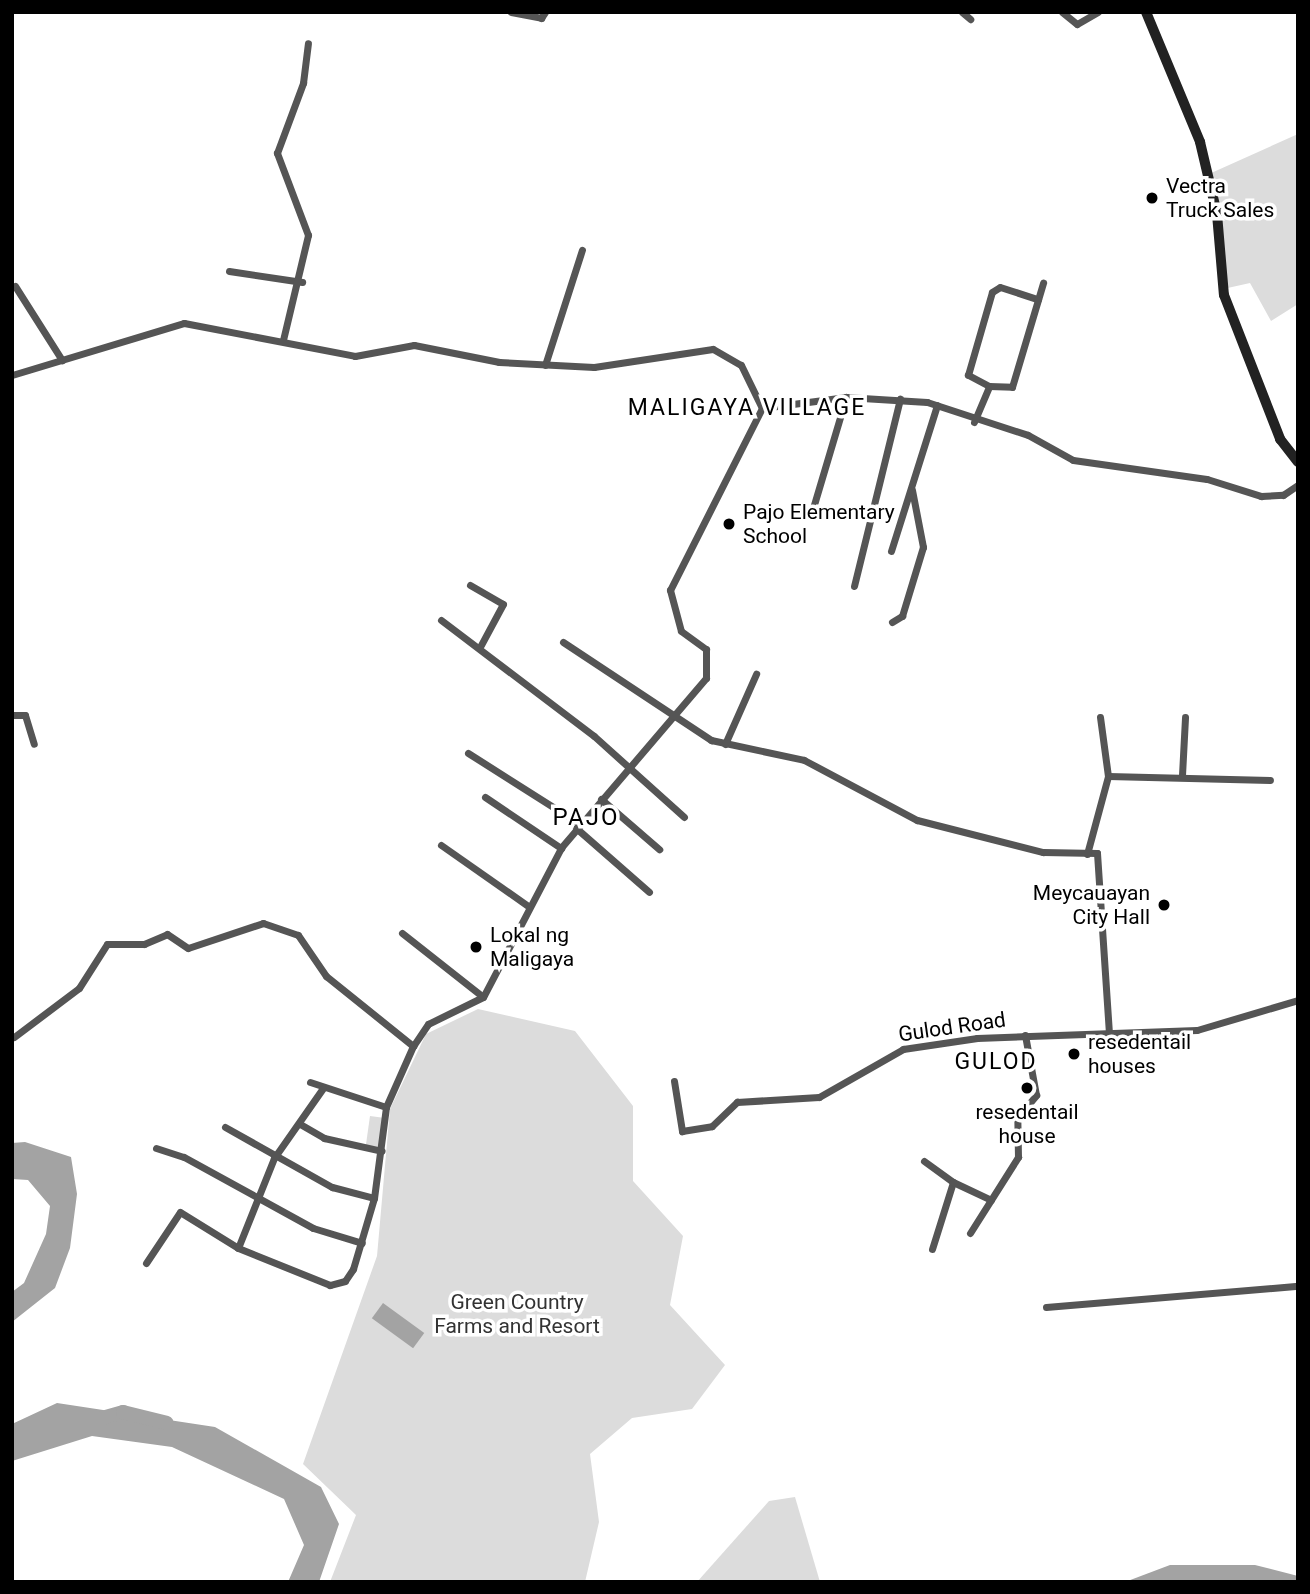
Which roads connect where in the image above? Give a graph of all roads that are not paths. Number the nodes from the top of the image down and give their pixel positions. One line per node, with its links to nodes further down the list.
1 (511, 12): 2 (street)
2 (545, 12)
3 (962, 12): 7 (street)
4 (1062, 12): 5 (street)
5 (1098, 12)
6 (1146, 12): 25 (main road)
7 (970, 19)
8 (308, 43): 11 (street)
9 (582, 250): 17 (street)
10 (229, 271): 11 (street)
11 (302, 282): 15 (street)
12 (1043, 284): 14 (street)
13 (15, 286): 16 (street)
14 (1038, 299): 19 (street); 19 (street)
15 (283, 340): 16 (street); 17 (street)
16 (62, 360): 18 (street)
17 (545, 365): 23 (street)
18 (12, 375)
19 (989, 386): 24 (street)
20 (846, 397): 21 (street); 23 (street); 28 (street)
21 (900, 399): 22 (street); 31 (street)
22 (937, 405): 24 (street); 27 (street)
23 (762, 408): 40 (street)
24 (974, 422): 26 (street)
25 (1298, 462)
26 (1298, 485)
27 (912, 490): 29 (street); 33 (street)
28 (813, 508)
29 (891, 551)
30 (470, 585): 35 (street)
31 (854, 586)
32 (441, 620): 35 (street)
33 (892, 622)
34 (563, 642): 40 (street)
35 (481, 645): 44 (street)
36 (756, 674): 42 (street)
37 (12, 715): 41 (street)
38 (1100, 717): 46 (street)
39 (1185, 717): 45 (street)
40 (673, 718): 42 (street); 44 (street)
41 (34, 744)
42 (725, 744): 55 (street)
43 (468, 753): 51 (street)
44 (628, 766): 49 (street); 50 (street)
45 (1182, 775): 46 (street); 47 (street)
46 (1108, 776): 55 (street)
47 (1270, 780)
48 (485, 797): 53 (street)
49 (601, 799): 51 (street); 54 (street)
50 (684, 817)
51 (578, 826): 53 (street); 56 (street)
52 (441, 845): 57 (street)
53 (561, 848): 57 (street)
54 (659, 849)
55 (1087, 854): 61 (street)
56 (649, 892)
57 (528, 906): 59 (street)
58 (401, 933): 59 (street)
59 (483, 997): 64 (street)
60 (1298, 1000): 61 (street, Gulod Road)
61 (1109, 1033): 62 (street, Gulod Road)
62 (1025, 1035): 65 (street, Gulod Road); 78 (street)
63 (14, 1037): 64 (street)
64 (413, 1046): 68 (street)
65 (674, 1081)
66 (310, 1082): 67 (street)
67 (323, 1088): 68 (street); 69 (street)
68 (386, 1107): 72 (street)
69 (300, 1124): 72 (street); 73 (street)
70 (225, 1127): 73 (street)
71 (156, 1148): 77 (street)
72 (382, 1152): 76 (street)
73 (274, 1158): 76 (street); 77 (street)
74 (925, 1161): 75 (street)
75 (953, 1182): 78 (street); 82 (street)
76 (374, 1198): 80 (street)
77 (258, 1200): 80 (street); 81 (street)
78 (992, 1200): 79 (street)
79 (970, 1233)
80 (362, 1243): 81 (street)
81 (238, 1248): 83 (street)
82 (932, 1249)
83 (146, 1263)
84 (1298, 1286): 85 (street)
85 (1046, 1307)

